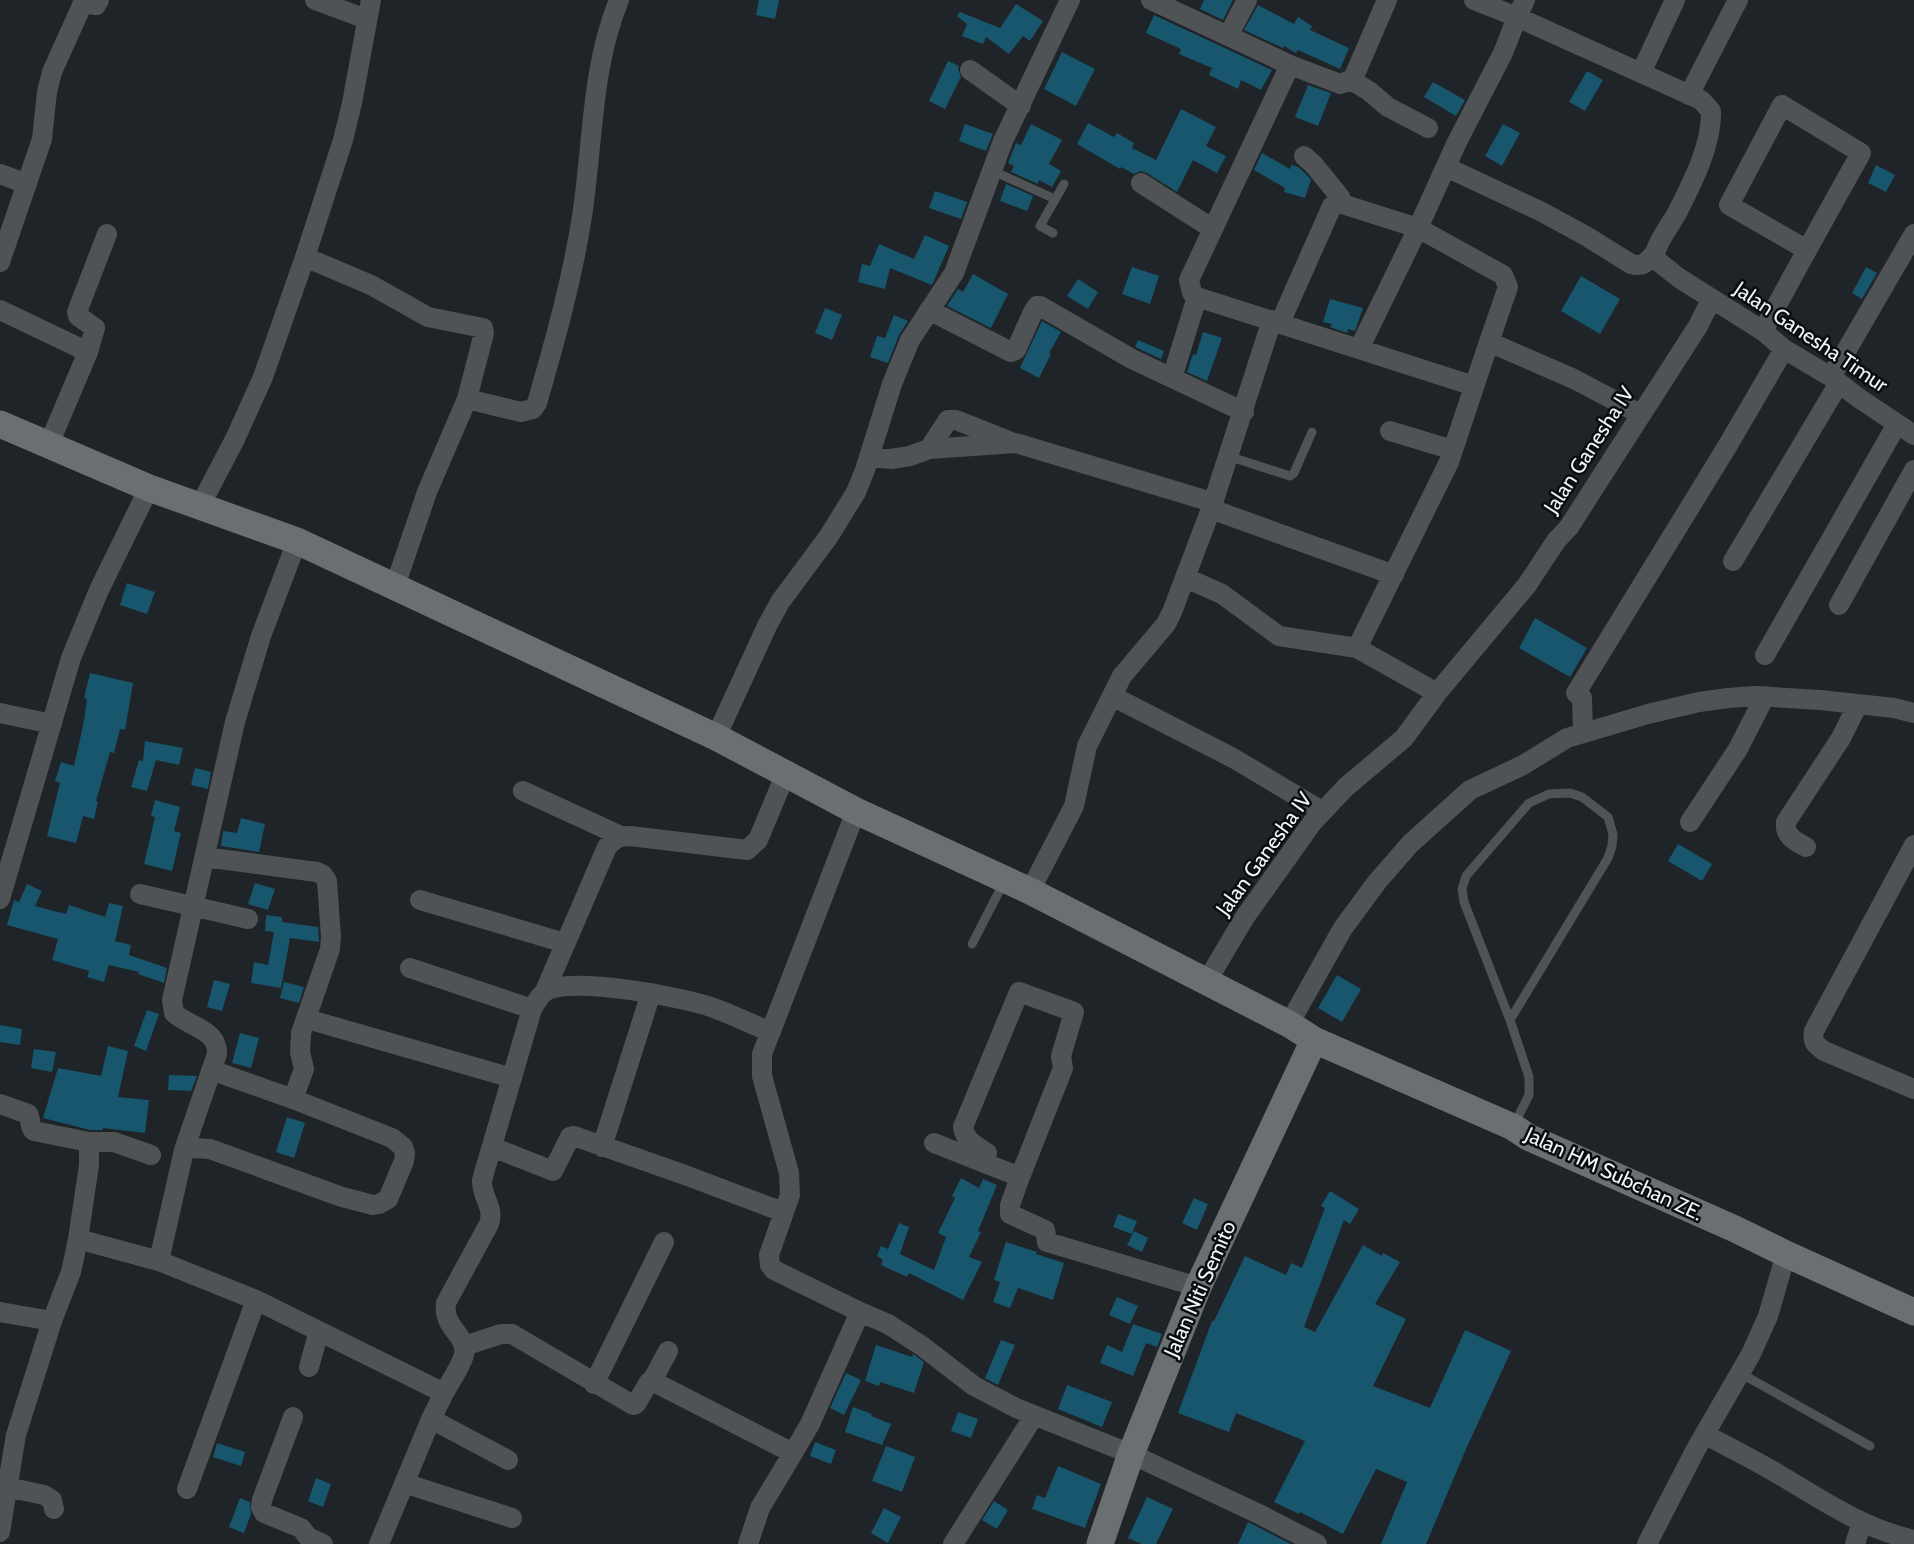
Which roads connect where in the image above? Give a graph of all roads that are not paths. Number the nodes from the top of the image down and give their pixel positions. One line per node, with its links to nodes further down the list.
1 (99, 0): 26 (street)
2 (315, 0): 11 (street)
3 (620, 0): 52 (street)
4 (1070, 0): 19 (street)
5 (1151, 0): 13 (street)
6 (1246, 0): 13 (street)
7 (1387, 0): 17 (street)
8 (1474, 0): 12 (street)
9 (1675, 0): 16 (street)
10 (1738, 0): 18 (street)
11 (368, 9): 37 (street)
12 (1521, 9): 16 (street); 22 (street)
13 (1228, 36): 14 (street)
14 (1290, 65): 17 (street); 31 (street)
15 (970, 70): 19 (street)
16 (1641, 73): 18 (street)
17 (1350, 80): 20 (street)
18 (1689, 95): 36 (street)
19 (1021, 106): 23 (street)
20 (1428, 128)
21 (1304, 156): 29 (street)
22 (1446, 167): 30 (street); 36 (street)
23 (993, 171): 28 (lane); 42 (street)
24 (0, 174): 26 (street)
25 (1141, 183): 31 (street)
26 (27, 184): 38 (street)
27 (1064, 184): 28 (lane)
28 (1055, 199): 32 (lane)
29 (1342, 204): 30 (street); 43 (street)
30 (1418, 228): 45 (street); 46 (street)
31 (1213, 229): 39 (street)
32 (1053, 233)
33 (107, 234): 48 (street)
34 (1914, 234): 50 (street)
35 (1807, 250): 35 (street); 44 (street)
36 (1654, 254): 40 (street)
37 (305, 257): 52 (street); 68 (street)
38 (0, 262)
39 (1197, 297): 43 (street); 49 (street)
40 (1711, 300): 44 (street, Jalan Ganesha Timur); 54 (street, Jalan Ganesha IV)
41 (0, 310): 48 (street)
42 (929, 310): 49 (street); 65 (street)
43 (1276, 322): 46 (street); 53 (street)
44 (1762, 331): 47 (street, Jalan Ganesha Timur)
45 (1490, 342): 51 (street); 54 (street)
46 (1359, 349): 51 (street)
47 (1784, 349): 50 (street, Jalan Ganesha Timur); 85 (street)
48 (87, 352): 61 (street)
49 (1172, 378): 53 (street)
50 (1835, 380): 55 (street, Jalan Ganesha Timur); 71 (street)
51 (1474, 386): 63 (street)
52 (467, 399): 74 (street)
53 (1244, 412): 64 (street)
54 (1640, 414): 78 (street, Jalan Ganesha IV)
55 (1897, 423): 59 (street, Jalan Ganesha Timur); 77 (street)
56 (0, 424): 61 (street, Jalan HM Subchan ZE.)
57 (1390, 431): 63 (street)
58 (1312, 432): 64 (lane)
59 (1914, 435)
60 (1016, 443): 62 (street); 62 (street); 69 (street)
61 (49, 444): 67 (street, Jalan HM Subchan ZE.)
62 (929, 449): 65 (street)
63 (1453, 450): 72 (street)
64 (1228, 456): 69 (street)
65 (869, 457): 86 (street)
66 (1914, 470): 75 (street)
67 (150, 488): 68 (street, Jalan HM Subchan ZE.); 84 (street)
68 (200, 506): 70 (street, Jalan HM Subchan ZE.)
69 (1212, 506): 72 (street); 73 (street)
70 (297, 541): 74 (street, Jalan HM Subchan ZE.); 95 (street)
71 (1733, 561)
72 (1394, 575): 76 (street)
73 (1186, 578): 76 (street); 79 (street)
74 (395, 586): 86 (street, Jalan HM Subchan ZE.)
75 (1839, 605)
76 (1357, 648): 78 (street)
77 (1765, 655)
78 (1437, 693): 90 (street, Jalan Ganesha IV)
79 (1113, 696): 90 (street); 97 (street)
80 (1765, 696): 81 (street); 85 (street); 91 (street)
81 (1857, 705): 83 (street); 94 (street)
82 (0, 713): 84 (street)
83 (1914, 713)
84 (52, 724): 99 (street)
85 (1583, 732): 112 (street)
86 (716, 737): 87 (street, Jalan HM Subchan ZE.)
87 (786, 773): 89 (street, Jalan HM Subchan ZE.); 92 (street)
88 (523, 791): 92 (street)
89 (856, 811): 96 (street, Jalan HM Subchan ZE.); 113 (street)
90 (1322, 811): 106 (street, Jalan Ganesha IV)
91 (1690, 822)
92 (621, 836): 103 (street)
93 (1914, 845): 117 (street)
94 (1806, 847)
95 (205, 856): 101 (street); 110 (street)
96 (1006, 880): 97 (street, Jalan HM Subchan ZE.); 104 (lane)
97 (1030, 891): 106 (street, Jalan HM Subchan ZE.)
98 (140, 894): 101 (street)
99 (0, 899)
100 (420, 900): 103 (street)
101 (193, 906): 102 (street); 115 (street)
102 (248, 919)
103 (565, 943): 107 (street)
104 (972, 944)
105 (410, 968): 109 (street)
106 (1207, 981): 112 (street, Jalan HM Subchan ZE.)
107 (545, 991): 108 (street); 109 (street)
108 (651, 993): 113 (street); 124 (street)
109 (532, 1009): 116 (street)
110 (307, 1019): 116 (street); 118 (street)
111 (1510, 1020): 111 (lane); 120 (lane)
112 (1289, 1023): 114 (street, Jalan HM Subchan ZE.)
113 (771, 1032): 129 (street)
114 (1314, 1040): 120 (street, Jalan HM Subchan ZE.); 134 (street, Jalan Niti Semito)
115 (211, 1070): 118 (street); 125 (street)
116 (512, 1078): 123 (street)
117 (1914, 1089)
118 (293, 1099): 125 (street)
119 (0, 1104): 121 (street)
120 (1513, 1127): 132 (street, Jalan HM Subchan ZE.)
121 (88, 1142): 126 (street); 130 (street)
122 (934, 1143): 127 (street)
123 (492, 1147): 124 (street); 141 (street)
124 (602, 1147): 129 (street)
125 (183, 1150): 133 (street)
126 (151, 1155)
127 (983, 1161): 128 (street); 128 (street)
128 (1020, 1177): 134 (street)
129 (783, 1212): 137 (street)
130 (78, 1239): 133 (street); 139 (street)
131 (663, 1242): 146 (street)
132 (1786, 1254): 138 (street, Jalan HM Subchan ZE.); 144 (street)
133 (159, 1261): 135 (street)
134 (1198, 1287): 154 (street, Jalan Niti Semito)
135 (255, 1300): 140 (street); 158 (street)
136 (0, 1312): 139 (street)
137 (860, 1312): 148 (street); 153 (street)
138 (1914, 1312)
139 (52, 1321): 157 (street)
140 (319, 1331): 143 (street); 147 (street)
141 (464, 1346): 146 (street); 147 (street)
142 (668, 1351): 145 (street)
143 (309, 1367)
144 (1740, 1373): 151 (street); 152 (lane)
145 (652, 1381): 146 (street); 153 (street)
146 (594, 1384)
147 (444, 1393): 150 (street)
148 (1034, 1416): 154 (street); 167 (street)
149 (293, 1417): 164 (street)
150 (431, 1419): 155 (street); 156 (street)
151 (1706, 1435): 161 (street); 170 (street)
152 (1870, 1446)
153 (793, 1453): 166 (street)
154 (1131, 1454): 168 (street, Jalan Niti Semito); 169 (street)
155 (508, 1460)
156 (404, 1484): 160 (street); 165 (street)
157 (7, 1487): 159 (street); 162 (street)
158 (187, 1489)
159 (54, 1509)
160 (512, 1518)
161 (1862, 1522): 163 (street); 171 (street)
162 (0, 1529)
163 (1914, 1540)
164 (323, 1544)
165 (380, 1544)
166 (748, 1544)
167 (953, 1544)
168 (1100, 1544)
169 (1317, 1544)
170 (1647, 1544)
171 (1856, 1544)

